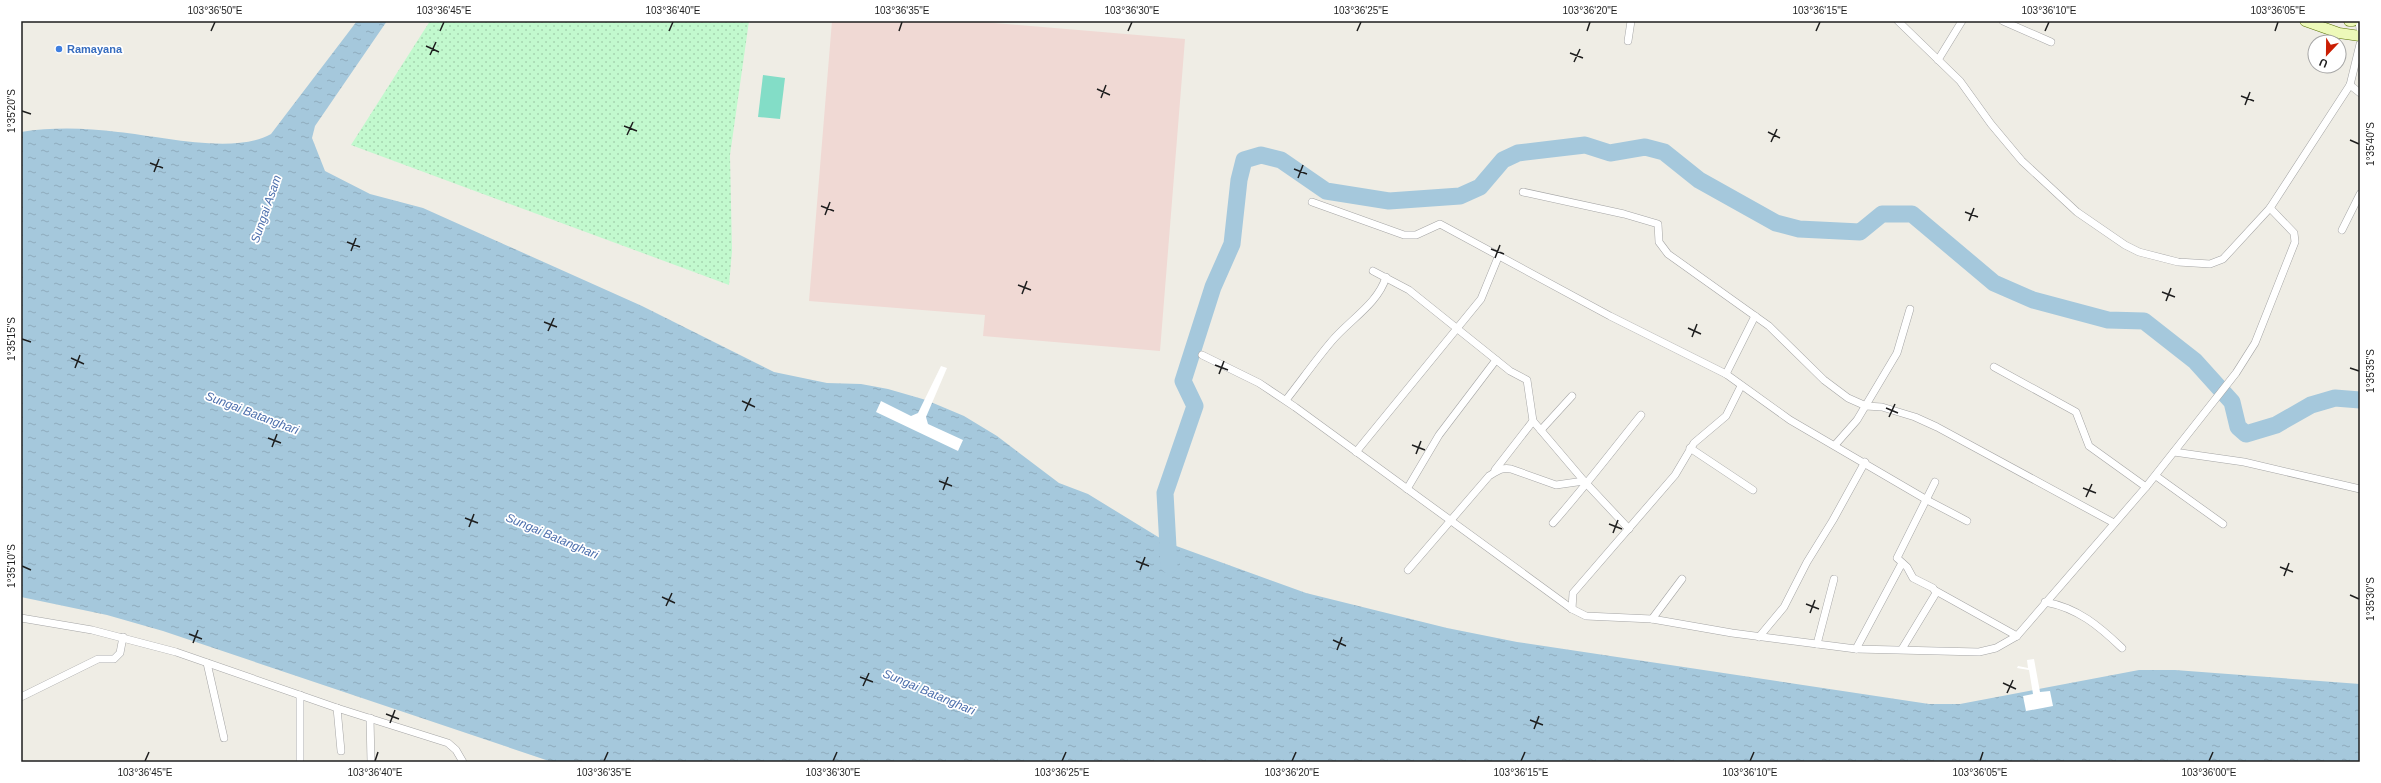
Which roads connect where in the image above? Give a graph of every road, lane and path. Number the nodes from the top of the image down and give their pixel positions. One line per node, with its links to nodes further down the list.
1 (1631, 21): 11 (street)
2 (1898, 21): 14 (street)
3 (1962, 21): 14 (street)
4 (2002, 21): 12 (street)
5 (2305, 21): 10 (main road)
6 (2349, 21): 7 (main road)
7 (2353, 21)
8 (2359, 21): 9 (street)
9 (2360, 29)
10 (2360, 36)
11 (1628, 41)
12 (2052, 42)
13 (2360, 44): 15 (street)
14 (1938, 60): 20 (street)
15 (2350, 85): 16 (street); 20 (street)
16 (2360, 93)
17 (1523, 192): 26 (street)
18 (2360, 194): 21 (street)
19 (1312, 202): 22 (street)
20 (2270, 208): 42 (street)
21 (2342, 230)
22 (1500, 255): 27 (street); 31 (street)
23 (1373, 271): 24 (street)
24 (1386, 277): 27 (street); 34 (street)
25 (1910, 310): 35 (street)
26 (1755, 316): 31 (street); 35 (street)
27 (1456, 329): 29 (street); 41 (street)
28 (1202, 355): 34 (street)
29 (1496, 360): 37 (street); 49 (street)
30 (1994, 366): 48 (street)
31 (1726, 374): 32 (street)
32 (1741, 386): 39 (street); 40 (street)
33 (1572, 396): 38 (street)
34 (1286, 400): 41 (street)
35 (1866, 406): 39 (street); 56 (street)
36 (1641, 414): 47 (street)
37 (1533, 421): 38 (street); 44 (street)
38 (1541, 430): 47 (street)
39 (1835, 445): 43 (street)
40 (1690, 448): 51 (street); 58 (street)
41 (1356, 452): 49 (street)
42 (2174, 452): 45 (street); 50 (street)
43 (1865, 462): 52 (street); 70 (street)
44 (1494, 473): 47 (street); 53 (street)
45 (2156, 476): 48 (street); 57 (street)
46 (1935, 482): 52 (street)
47 (1586, 483): 55 (street); 58 (street)
48 (2146, 487): 56 (street)
49 (1407, 489): 53 (street)
50 (2360, 489)
51 (1754, 490)
52 (1926, 500): 54 (street); 59 (street)
53 (1451, 520): 60 (street); 65 (street)
54 (1968, 521)
55 (1553, 523)
56 (2114, 523): 64 (street)
57 (2224, 524)
58 (1629, 530): 65 (street)
59 (1902, 563): 63 (street); 73 (street)
60 (1408, 570)
61 (1682, 579): 67 (street)
62 (1834, 579): 71 (street)
63 (1936, 591): 68 (street); 74 (street)
64 (2045, 602): 68 (street); 72 (street)
65 (1572, 609): 67 (street)
66 (21, 618): 69 (street)
67 (1652, 619): 70 (street)
68 (2017, 636): 74 (street)
69 (123, 637): 75 (street); 77 (street)
70 (1759, 637): 71 (street)
71 (1817, 644): 73 (street)
72 (2122, 648)
73 (1856, 649): 74 (street)
74 (1902, 649)
75 (208, 663): 76 (street); 80 (street)
76 (300, 695): 78 (street); 82 (street)
77 (21, 697)
78 (337, 708): 79 (street); 81 (street)
79 (370, 718): 83 (street); 84 (street)
80 (224, 738)
81 (341, 751)
82 (300, 762)
83 (371, 762)
84 (463, 762)

